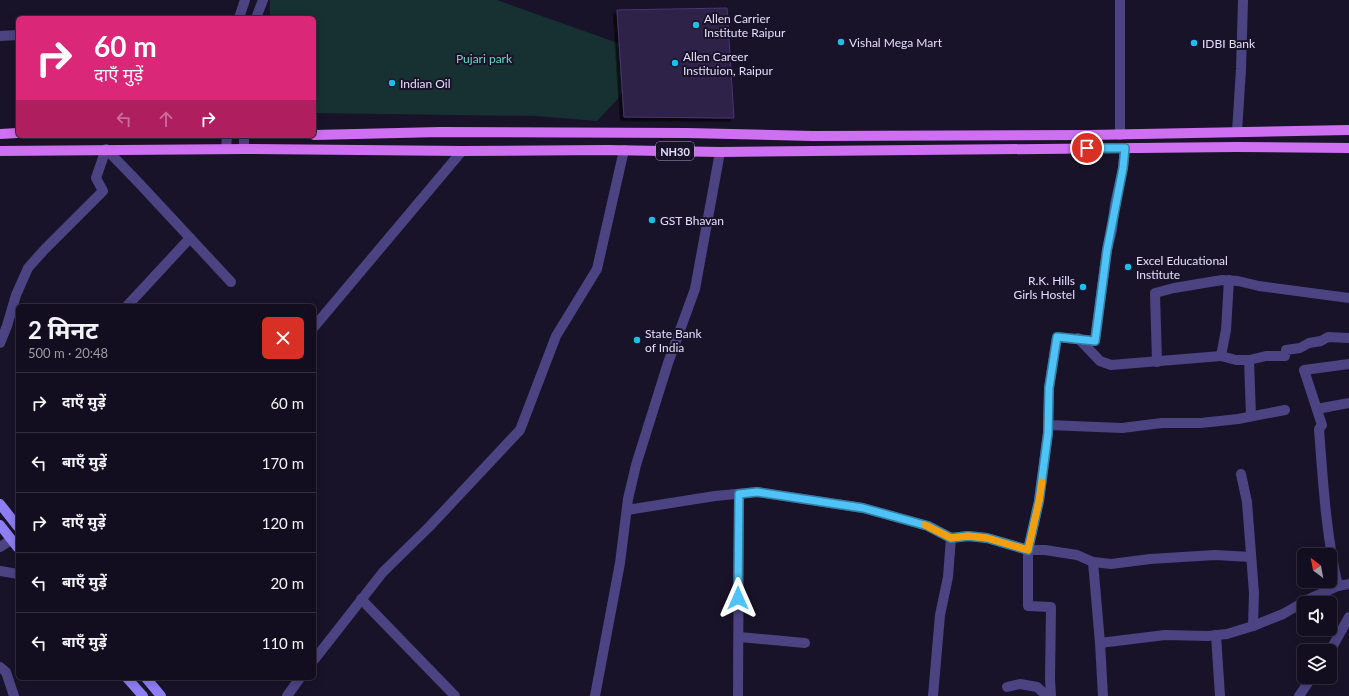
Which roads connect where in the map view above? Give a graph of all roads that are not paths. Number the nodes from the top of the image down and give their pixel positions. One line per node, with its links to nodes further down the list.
1 (245, 0): 5 (street)
2 (263, 0): 6 (street)
3 (1120, 0): 14 (street)
4 (1243, 0): 10 (street)
5 (240, 16)
6 (257, 16)
7 (16, 35): 8 (street)
8 (0, 36)
9 (1349, 130): 10 (main road, NH30)
10 (1237, 132): 14 (main road, NH30)
11 (16, 133): 12 (main road)
12 (0, 134)
13 (316, 135): 14 (main road, NH30)
14 (1120, 135)
15 (227, 138): 20 (street)
16 (244, 138): 21 (street)
17 (1125, 148): 18 (main road, NH30); 25 (main road, NH30); 32 (street)
18 (1349, 148)
19 (106, 149): 20 (main road, NH30); 23 (main road, NH30); 26 (street); 34 (street)
20 (226, 149): 21 (main road, NH30)
21 (244, 149): 24 (main road, NH30)
22 (624, 150): 24 (main road, NH30); 25 (main road, NH30); 61 (street)
23 (0, 151)
24 (462, 151): 31 (street)
25 (720, 152): 47 (street)
26 (190, 238): 28 (street); 30 (street)
27 (1229, 280): 29 (street); 35 (street); 37 (street)
28 (231, 282)
29 (1349, 298)
30 (129, 304)
31 (316, 325)
32 (1078, 338): 37 (street); 43 (street)
33 (1349, 338): 36 (street)
34 (0, 343)
35 (1222, 356): 36 (street); 37 (street)
36 (1249, 360): 42 (street)
37 (1157, 362)
38 (1349, 364): 40 (street)
39 (1349, 402): 40 (street)
40 (1317, 409): 60 (street)
41 (1285, 410): 42 (street)
42 (1252, 416): 43 (street)
43 (1048, 425): 54 (street)
44 (1242, 474): 55 (street)
45 (739, 494): 47 (street); 50 (street); 65 (street)
46 (0, 504): 48 (main road)
47 (627, 510): 81 (street)
48 (16, 524)
49 (0, 525): 51 (main road)
50 (951, 538): 54 (street); 83 (street)
51 (11, 540): 52 (main road); 53 (street)
52 (16, 546)
53 (0, 547)
54 (1028, 550): 56 (street); 85 (street)
55 (1251, 557): 56 (street); 63 (street)
56 (1093, 562): 67 (street)
57 (0, 571): 58 (street)
58 (16, 574)
59 (1349, 584): 60 (street)
60 (1338, 586): 63 (street)
61 (361, 599): 69 (street); 80 (street)
62 (1349, 617): 68 (street)
63 (1253, 626): 64 (street)
64 (1216, 635): 67 (street); 87 (street)
65 (738, 637): 66 (street); 82 (street)
66 (805, 643)
67 (1100, 643): 86 (street)
68 (1334, 644)
69 (316, 657)
70 (0, 667): 77 (street)
71 (129, 680): 78 (main road)
72 (147, 680): 76 (main road)
73 (299, 680): 79 (street)
74 (1307, 684): 88 (street)
75 (1007, 687): 84 (street)
76 (157, 694)
77 (14, 696)
78 (143, 696)
79 (287, 696)
80 (455, 696)
81 (595, 696)
82 (738, 696)
83 (933, 696)
84 (1048, 696)
85 (1051, 696)
86 (1103, 696)
87 (1220, 696)
88 (1299, 696)

